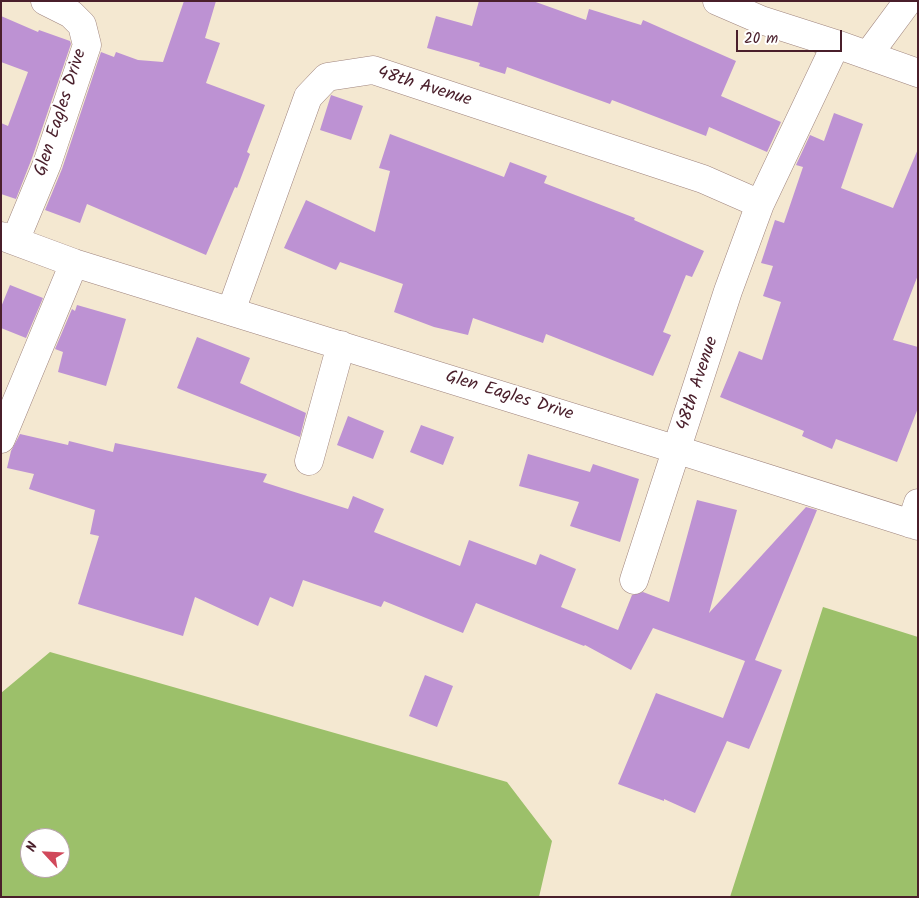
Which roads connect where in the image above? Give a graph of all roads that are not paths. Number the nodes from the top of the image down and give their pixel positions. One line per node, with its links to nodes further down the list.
1 (45, 1): 8 (street, Glen Eagles Drive)
2 (717, 1): 4 (street)
3 (908, 1): 5 (street)
4 (836, 44): 5 (street); 7 (street, 48th Avenue)
5 (868, 55): 6 (street)
6 (918, 73)
7 (760, 204): 10 (street, 48th Avenue); 13 (street, 48th Avenue)
8 (8, 238): 9 (street, Glen Eagles Drive)
9 (74, 263): 10 (street, Glen Eagles Drive); 12 (street)
10 (230, 311): 11 (street, Glen Eagles Drive)
11 (341, 346): 13 (street, Glen Eagles Drive); 14 (street)
12 (1, 439)
13 (678, 450): 15 (street, Glen Eagles Drive); 16 (street)
14 (309, 461)
15 (916, 518)
16 (634, 580)

